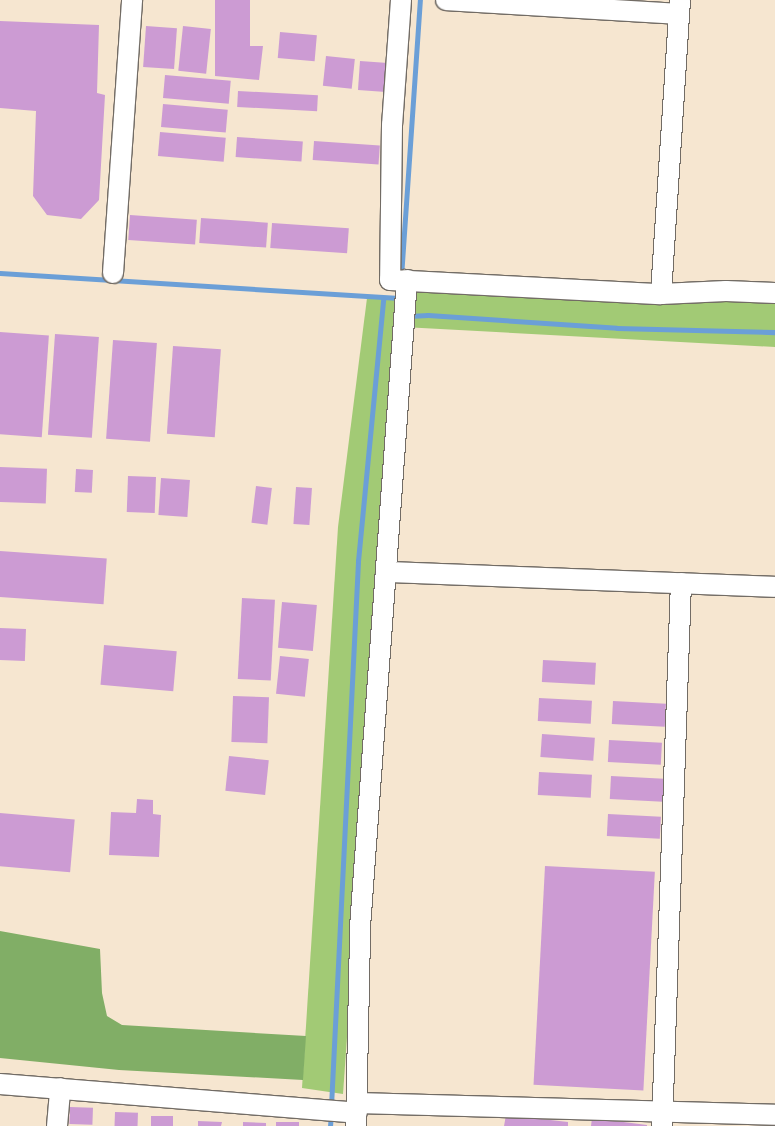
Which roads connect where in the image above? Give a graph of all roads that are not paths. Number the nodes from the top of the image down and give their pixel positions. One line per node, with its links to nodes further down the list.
1 (132, 0): 5 (street)
2 (401, 0): 6 (street)
3 (446, 0): 4 (street)
4 (680, 7): 8 (street)
5 (113, 273)
6 (407, 280): 8 (street); 9 (street)
7 (775, 293): 8 (street)
8 (661, 294)
9 (386, 572): 10 (street); 14 (street)
10 (681, 584): 11 (street); 17 (street)
11 (775, 587)
12 (0, 1084): 13 (street)
13 (60, 1088): 16 (street); 18 (street)
14 (357, 1114): 16 (street); 17 (street)
15 (775, 1115): 17 (street)
16 (318, 1118)
17 (662, 1118)
18 (57, 1126)

